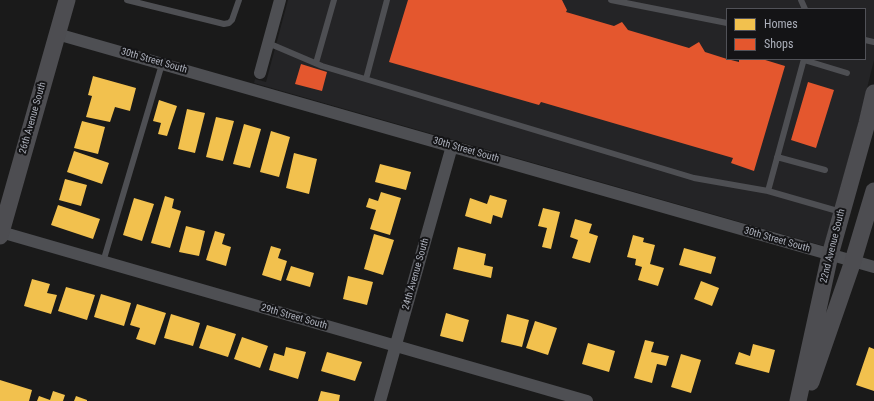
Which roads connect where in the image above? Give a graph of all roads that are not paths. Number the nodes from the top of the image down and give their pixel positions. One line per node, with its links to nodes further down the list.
1 (67, 0): 9 (main road, 26th Avenue South)
2 (127, 0): 3 (lane)
3 (238, 0)
4 (280, 0): 10 (street)
5 (334, 0): 12 (lane)
6 (387, 0): 16 (lane)
7 (611, 0): 8 (lane)
8 (726, 23)
9 (57, 34): 13 (street, 30th Street South); 24 (main road, 26th Avenue South)
10 (268, 43): 12 (lane); 14 (street)
11 (804, 60): 15 (lane); 19 (lane)
12 (316, 63): 16 (lane)
13 (162, 64): 18 (street, 30th Street South); 27 (lane)
14 (260, 73)
15 (847, 73)
16 (366, 79): 21 (lane)
17 (874, 93): 23 (main road, 22nd Avenue South)
18 (452, 146): 25 (street, 30th Street South); 29 (street, 24th Avenue South)
19 (777, 157): 20 (lane); 21 (lane)
20 (825, 170)
21 (768, 191): 23 (lane)
22 (874, 191): 26 (main road, 22nd Avenue South)
23 (842, 212): 25 (main road, 22nd Avenue South)
24 (0, 234): 27 (street, 29th Street South)
25 (830, 255): 26 (street, 30th Street South); 32 (main road, 22nd Avenue South)
26 (853, 261): 28 (street, 30th Street South); 33 (main road, 22nd Avenue South)
27 (103, 262): 29 (street, 29th Street South)
28 (874, 267)
29 (395, 346): 30 (street, 24th Avenue South); 31 (street, 29th Street South)
30 (380, 401)
31 (587, 401)
32 (798, 401)
33 (805, 401)

